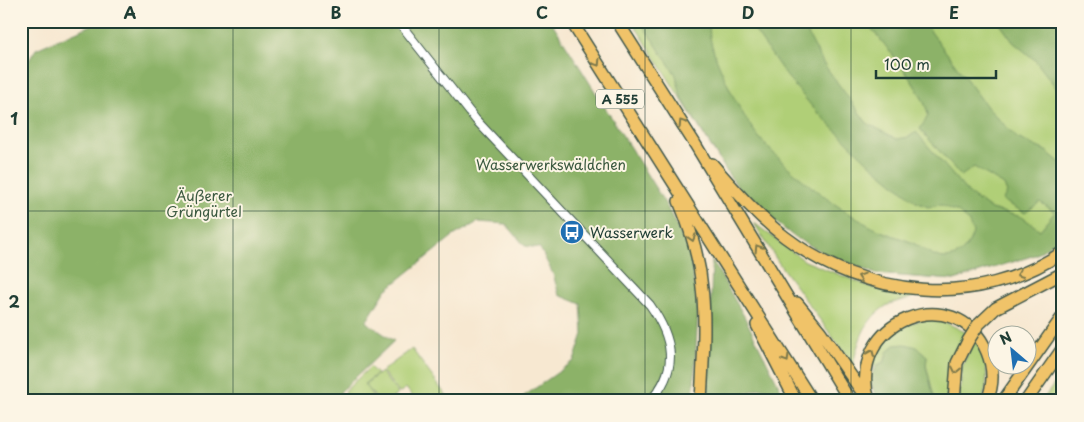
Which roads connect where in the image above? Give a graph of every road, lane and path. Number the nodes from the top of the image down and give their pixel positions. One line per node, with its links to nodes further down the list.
1 (398, 21): 12 (street)
2 (571, 21): 5 (highway, A 555, one-way to 5)
3 (617, 21): 4 (highway, A 555, one-way to 3)
4 (696, 144): 6 (highway, one-way to 4); 9 (highway, A 555, one-way to 4)
5 (668, 177): 8 (highway, A 555); 13 (highway, one-way to 13)
6 (1063, 252)
7 (1063, 273): 18 (highway, one-way to 18, bridge)
8 (740, 289): 14 (highway); 15 (highway, A 555, one-way to 15)
9 (784, 289): 16 (highway, A 555); 17 (highway)
10 (1063, 316): 20 (highway)
11 (1063, 348): 21 (highway)
12 (650, 401)
13 (701, 401)
14 (796, 401)
15 (812, 401)
16 (850, 401)
17 (869, 401): 19 (highway, one-way to 19)
18 (954, 401)
19 (987, 401)
20 (1003, 401)
21 (1026, 401)

